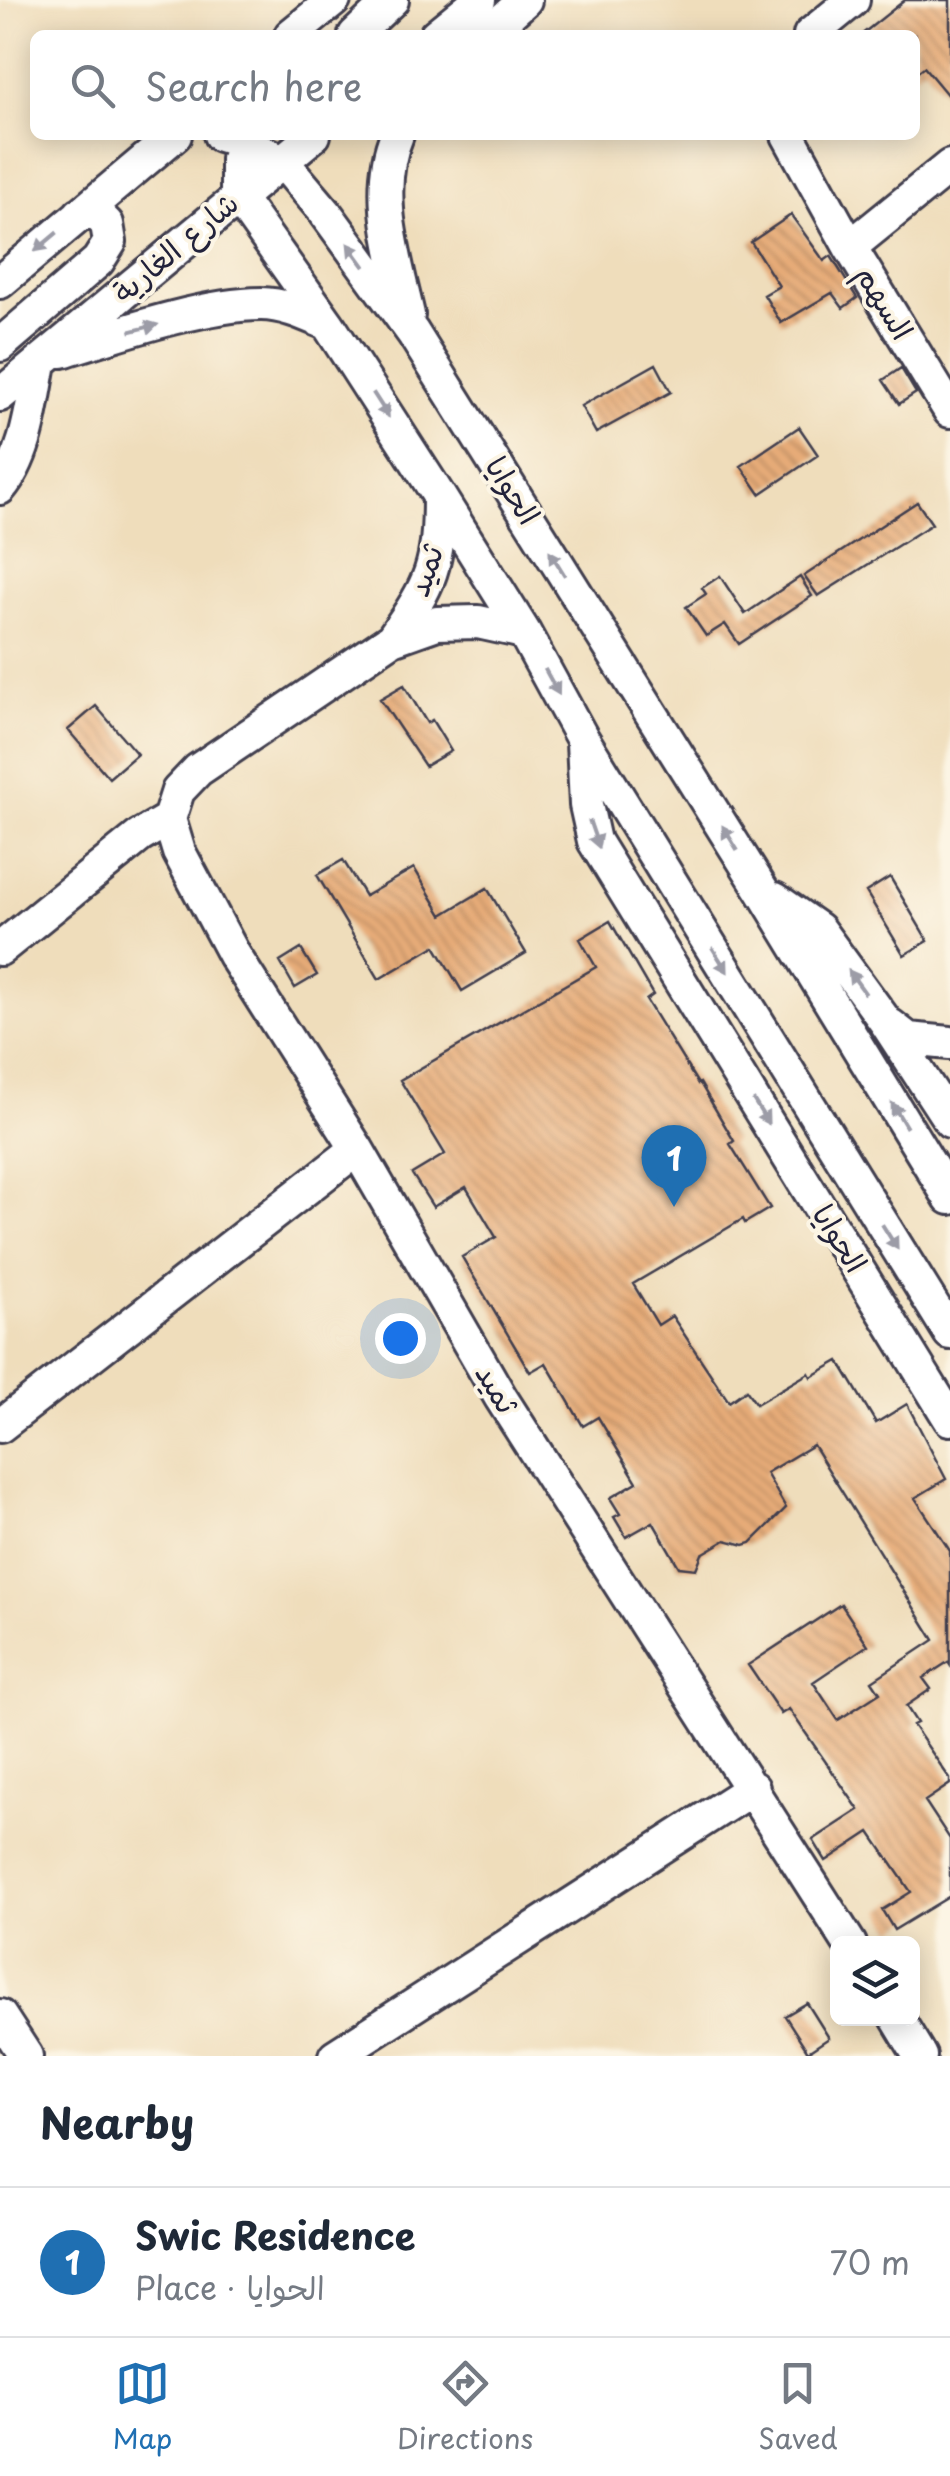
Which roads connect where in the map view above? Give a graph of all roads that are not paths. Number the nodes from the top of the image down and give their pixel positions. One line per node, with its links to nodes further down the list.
1 (334, 0): 6 (street)
2 (392, 0): 7 (street)
3 (479, 0): 8 (street)
4 (525, 0): 9 (street)
5 (853, 0): 10 (street)
6 (298, 30)
7 (360, 30)
8 (442, 30)
9 (492, 30)
10 (816, 30)
11 (169, 140): 20 (street)
12 (237, 140): 19 (street)
13 (243, 140): 17 (street, الحوايا)
14 (308, 140): 17 (street, شارع الغارية)
15 (397, 140): 24 (street)
16 (791, 140): 21 (street, السهم)
17 (282, 160): 19 (street, شارع الغارية); 24 (street, الحوايا, one-way to 17)
18 (950, 166): 21 (street, السهم)
19 (237, 196): 23 (street, الحوايا); 26 (street, شارع الغارية)
20 (80, 214): 22 (street, one-way to 22); 25 (street)
21 (850, 247): 28 (street, السهم)
22 (0, 282)
23 (328, 324): 26 (street, one-way to 23); 30 (street, الحوايا, one-way to 30)
24 (413, 334): 35 (street, الحوايا, one-way to 24)
25 (0, 346)
26 (45, 359): 27 (street, شارع الغارية); 29 (street)
27 (0, 396)
28 (950, 410)
29 (0, 488)
30 (440, 496): 31 (street, الحوايا); 32 (street, ثميد)
31 (524, 632): 32 (street, ثميد); 33 (street, الحوايا, one-way to 33)
32 (392, 640): 34 (street, ثميد)
33 (582, 738): 42 (street, الحوايا, one-way to 42); 43 (street, الحوايا, one-way to 43)
34 (169, 819): 36 (street, ثميد); 40 (street, ثميد)
35 (762, 890): 37 (street, الحوايا, one-way to 35); 41 (street, الحوايا, one-way to 35)
36 (0, 949)
37 (885, 1022): 38 (street); 39 (street, الحوايا)
38 (950, 1043)
39 (950, 1121)
40 (357, 1149): 44 (street); 45 (street, ثميد)
41 (950, 1198)
42 (950, 1333)
43 (950, 1419)
44 (0, 1426)
45 (753, 1788): 46 (street, ثميد); 50 (street)
46 (845, 1936)
47 (0, 2016): 49 (street)
48 (902, 2026): 51 (street)
49 (26, 2056)
50 (335, 2056)
51 (920, 2056)

